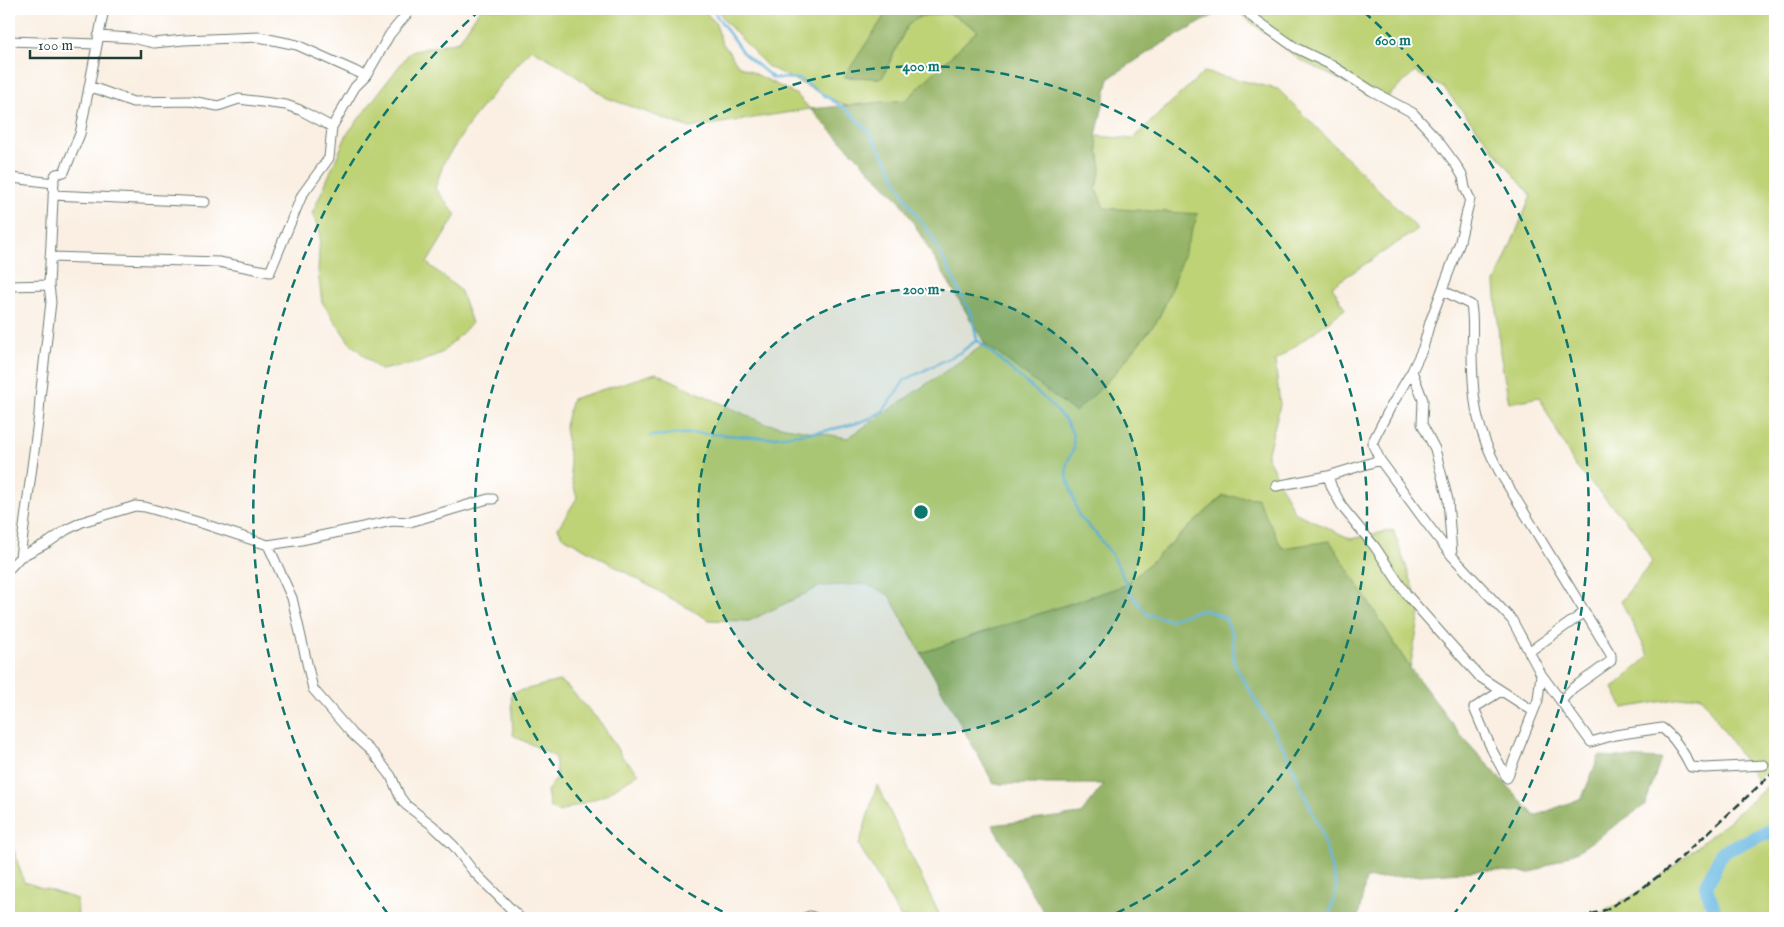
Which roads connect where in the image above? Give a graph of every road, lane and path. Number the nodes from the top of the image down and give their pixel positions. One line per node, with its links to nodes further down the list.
1 (104, 9): 4 (street)
2 (411, 9): 6 (street)
3 (1245, 9): 16 (street)
4 (98, 40): 5 (street); 6 (street); 7 (street)
5 (9, 41)
6 (366, 76): 8 (street)
7 (89, 86): 8 (street); 10 (street)
8 (332, 128): 13 (street)
9 (9, 177): 10 (street)
10 (54, 183): 11 (street)
11 (53, 195): 12 (street); 13 (street)
12 (205, 202)
13 (50, 257): 14 (street)
14 (49, 285): 15 (street); 24 (street)
15 (9, 286)
16 (1442, 290): 17 (street); 26 (street)
17 (1412, 372): 18 (street); 23 (street)
18 (1380, 460): 19 (street); 23 (street)
19 (1328, 476): 20 (street); 29 (street)
20 (1276, 486)
21 (493, 499): 22 (street)
22 (268, 545): 24 (street); 33 (street)
23 (1452, 556): 27 (street)
24 (20, 557): 25 (street)
25 (9, 569)
26 (1585, 612): 27 (street); 30 (street)
27 (1530, 651): 28 (street)
28 (1541, 674): 30 (street); 31 (street)
29 (1501, 691): 31 (street); 31 (street)
30 (1561, 701): 32 (street)
31 (1533, 711)
32 (1764, 766)
33 (520, 918)
34 (804, 918): 35 (street)
35 (816, 918)

